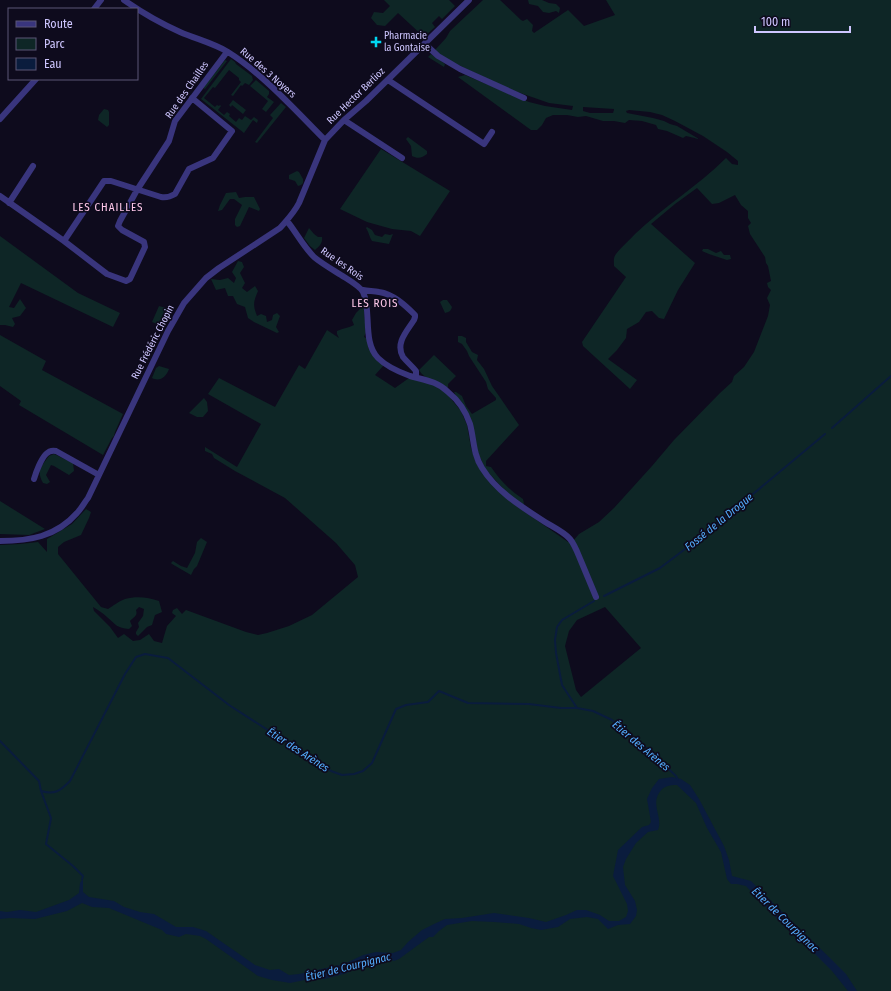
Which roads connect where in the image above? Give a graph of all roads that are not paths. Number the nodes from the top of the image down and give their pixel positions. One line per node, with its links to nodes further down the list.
1 (101, 0): 4 (street)
2 (124, 0): 5 (street, Rue des 3 Noyers)
3 (469, 0): 7 (street, Rue Hector Berlioz)
4 (95, 8)
5 (136, 8)
6 (138, 9): 8 (street, Rue des 3 Noyers)
7 (425, 44): 10 (street, Rue Hector Berlioz); 12 (street)
8 (227, 52): 11 (street, Rue des Chailles); 16 (street, Rue des 3 Noyers)
9 (35, 80): 13 (street)
10 (388, 80): 14 (street, Rue Hector Berlioz); 15 (street)
11 (192, 98): 19 (street, Rue des Chailles); 19 (street)
12 (524, 98)
13 (0, 119)
14 (344, 120): 16 (street, Rue Hector Berlioz); 17 (street)
15 (492, 132)
16 (325, 140): 22 (street, Rue Frédéric Chopin)
17 (402, 158)
18 (33, 166): 21 (street)
19 (137, 190): 23 (street); 23 (street, Rue des Chailles)
20 (0, 196): 21 (street)
21 (9, 203): 23 (street)
22 (287, 220): 24 (street, Rue les Rois); 26 (street, Rue Frédéric Chopin)
23 (64, 241)
24 (363, 290): 25 (street, Rue les Rois); 25 (street)
25 (416, 377): 29 (street, Rue les Rois)
26 (100, 475): 27 (street); 28 (street, Rue Frédéric Chopin)
27 (34, 479)
28 (0, 541)
29 (596, 597)

